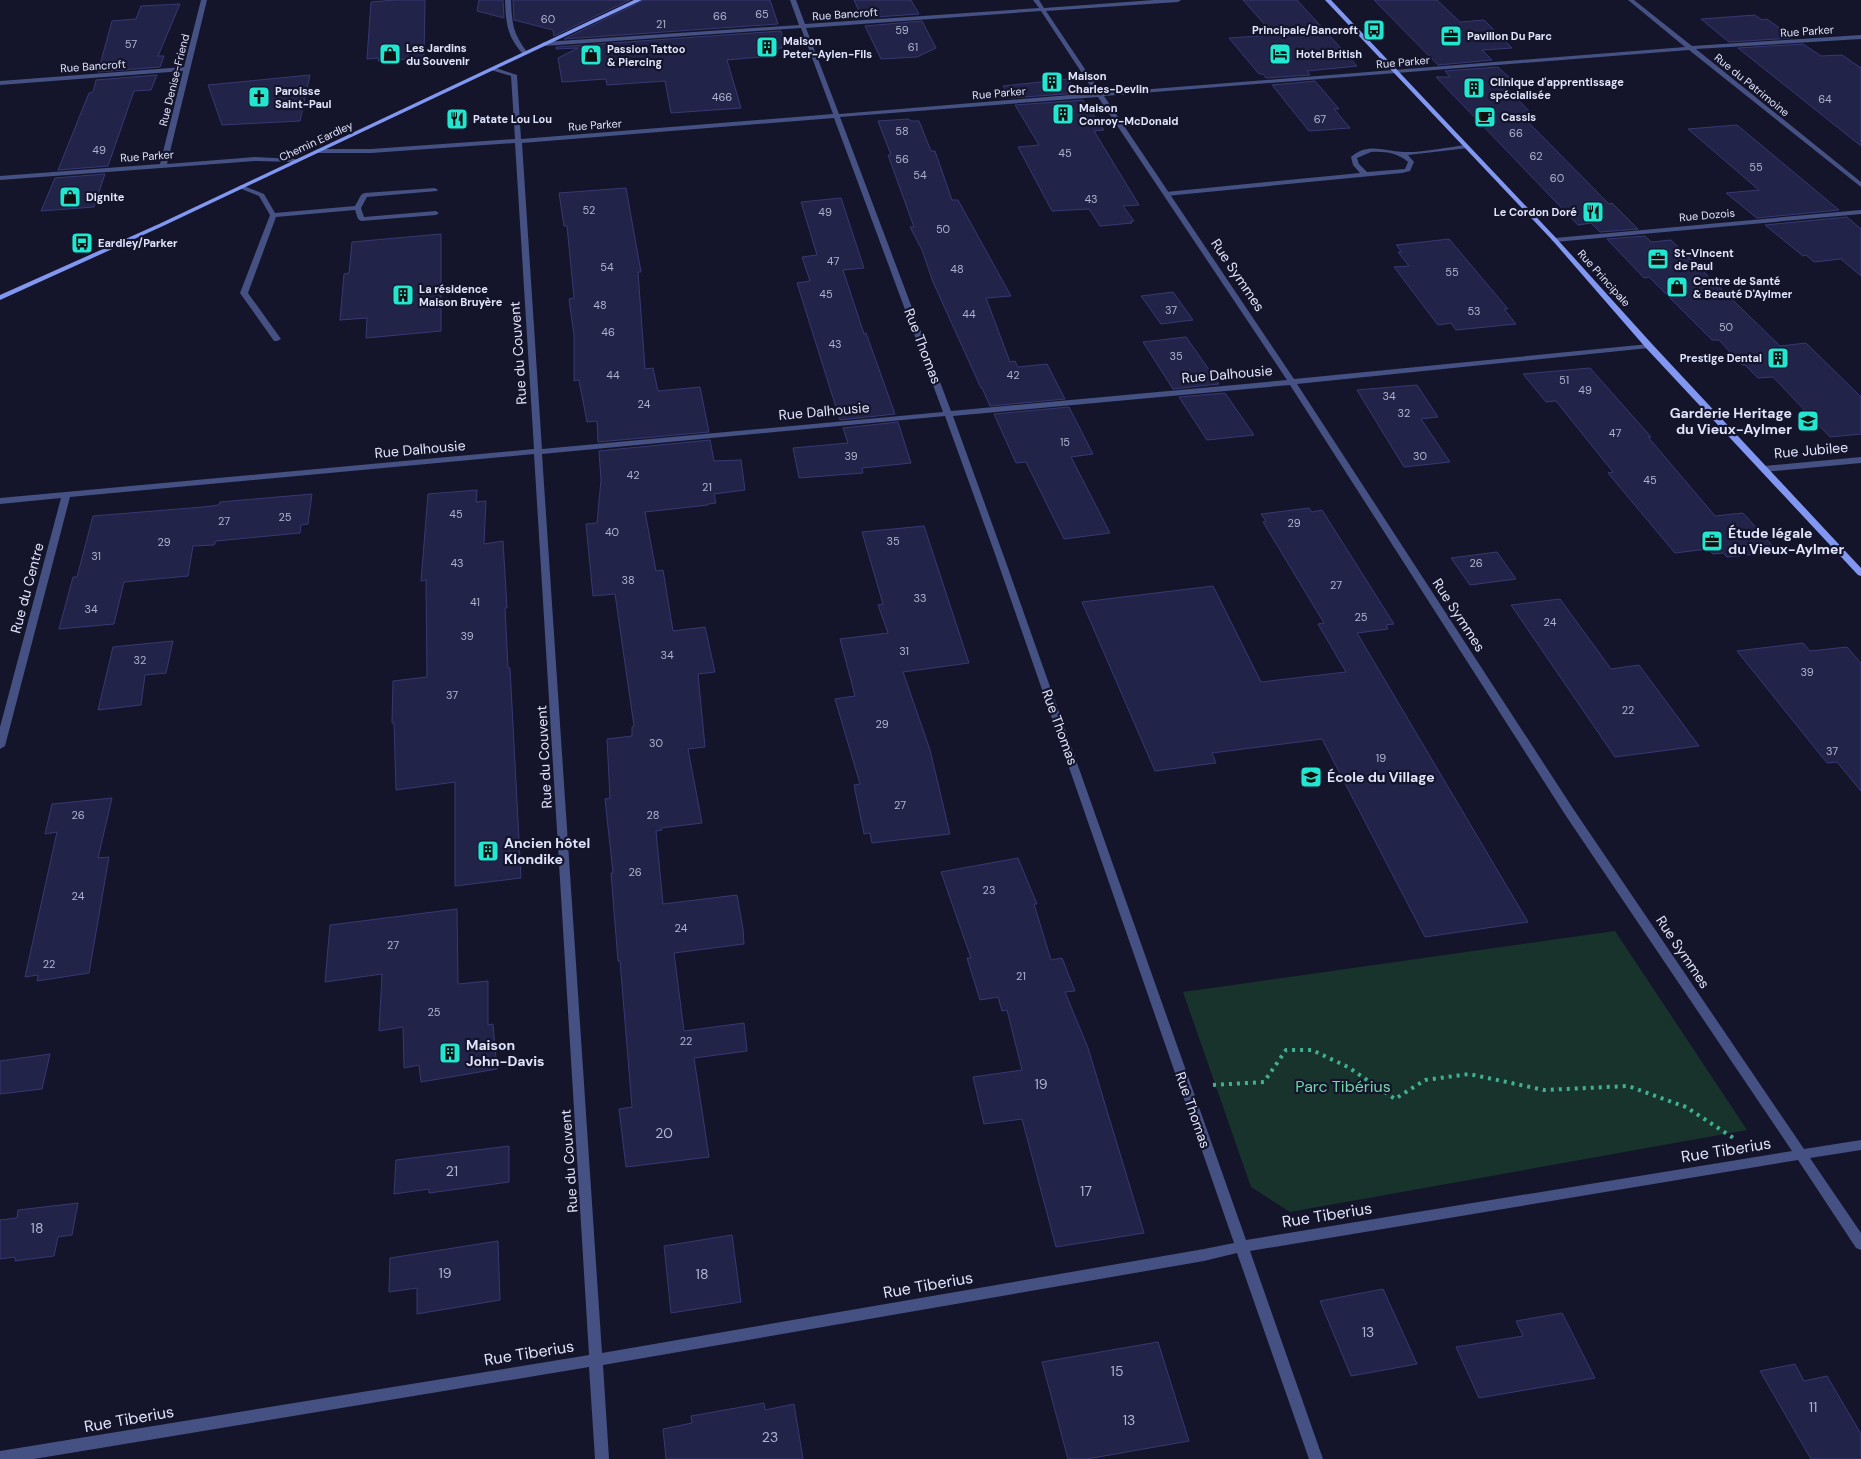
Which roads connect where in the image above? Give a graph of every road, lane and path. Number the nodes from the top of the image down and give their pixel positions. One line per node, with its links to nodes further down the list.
1 (204, 0): 15 (street, Rue Denise-Friend)
2 (508, 0): 14 (street)
3 (639, 0): 12 (street, Chemin Eardley)
4 (792, 0): 10 (street, Rue Thomas)
5 (1036, 0): 9 (street, Rue Symmes)
6 (1178, 0): 9 (street, Rue Bancroft)
7 (1328, 0): 17 (street, Rue Principale)
8 (1631, 0): 13 (street, Rue du Patrimoine)
9 (1042, 10): 10 (street, Rue Bancroft); 19 (street, Rue Symmes)
10 (803, 27): 12 (street, Rue Bancroft); 20 (street, Rue Thomas)
11 (1861, 37): 13 (street, Rue Parker)
12 (544, 44): 14 (street, Chemin Eardley)
13 (1690, 48): 17 (street, Rue Parker); 29 (street, Rue du Patrimoine)
14 (525, 53): 16 (street, Chemin Eardley)
15 (187, 69): 18 (street, Rue Bancroft); 26 (street, Rue Denise-Friend)
16 (493, 69): 21 (street, Rue du Couvent); 23 (street, Chemin Eardley)
17 (1395, 73): 19 (street, Rue Parker); 22 (street, Rue Principale)
18 (0, 83)
19 (1100, 95): 20 (street, Rue Parker); 32 (street, Rue Symmes)
20 (835, 116): 21 (street, Rue Parker); 42 (street, Rue Thomas)
21 (518, 141): 23 (street, Rue Parker); 43 (street, Rue du Couvent)
22 (1466, 147): 24 (street); 37 (street, Rue Principale)
23 (318, 151): 25 (street, Chemin Eardley)
24 (1403, 154): 27 (street); 27 (street)
25 (295, 161): 26 (street, Rue Parker); 30 (street, Chemin Eardley)
26 (163, 165): 28 (street, Rue Parker)
27 (1365, 174): 32 (street)
28 (0, 178)
29 (1861, 185)
30 (241, 188): 36 (street); 38 (street, Chemin Eardley)
31 (435, 190): 33 (street)
32 (1166, 194): 41 (street, Rue Symmes)
33 (358, 208): 35 (street); 36 (street)
34 (1861, 212): 37 (street, Rue Dozois)
35 (436, 213)
36 (273, 215): 39 (street)
37 (1555, 240): 40 (street, Rue Principale)
38 (0, 298)
39 (276, 339)
40 (1649, 346): 41 (street, Rue Dalhousie); 45 (street, Rue Principale)
41 (1292, 382): 42 (street, Rue Dalhousie); 53 (street, Rue Symmes)
42 (948, 414): 43 (street, Rue Dalhousie); 50 (street, Rue Thomas)
43 (539, 452): 46 (street, Rue Dalhousie); 56 (street, Rue du Couvent)
44 (1861, 460): 45 (street, Rue Jubilee)
45 (1764, 468): 48 (street, Rue Principale)
46 (66, 495): 47 (street, Rue Dalhousie); 49 (street, Rue du Centre)
47 (0, 502)
48 (1861, 574)
49 (0, 746)
50 (1186, 1087): 51 (path); 55 (street, Rue Thomas)
51 (1744, 1137)
52 (1861, 1145): 53 (street, Rue Tiberius)
53 (1803, 1155): 54 (street, Rue Symmes); 55 (street, Rue Tiberius)
54 (1861, 1244)
55 (1240, 1247): 56 (street, Rue Tiberius); 59 (street, Rue Thomas)
56 (596, 1360): 57 (street, Rue Tiberius); 58 (street, Rue du Couvent)
57 (0, 1458)
58 (602, 1459)
59 (1316, 1459)

